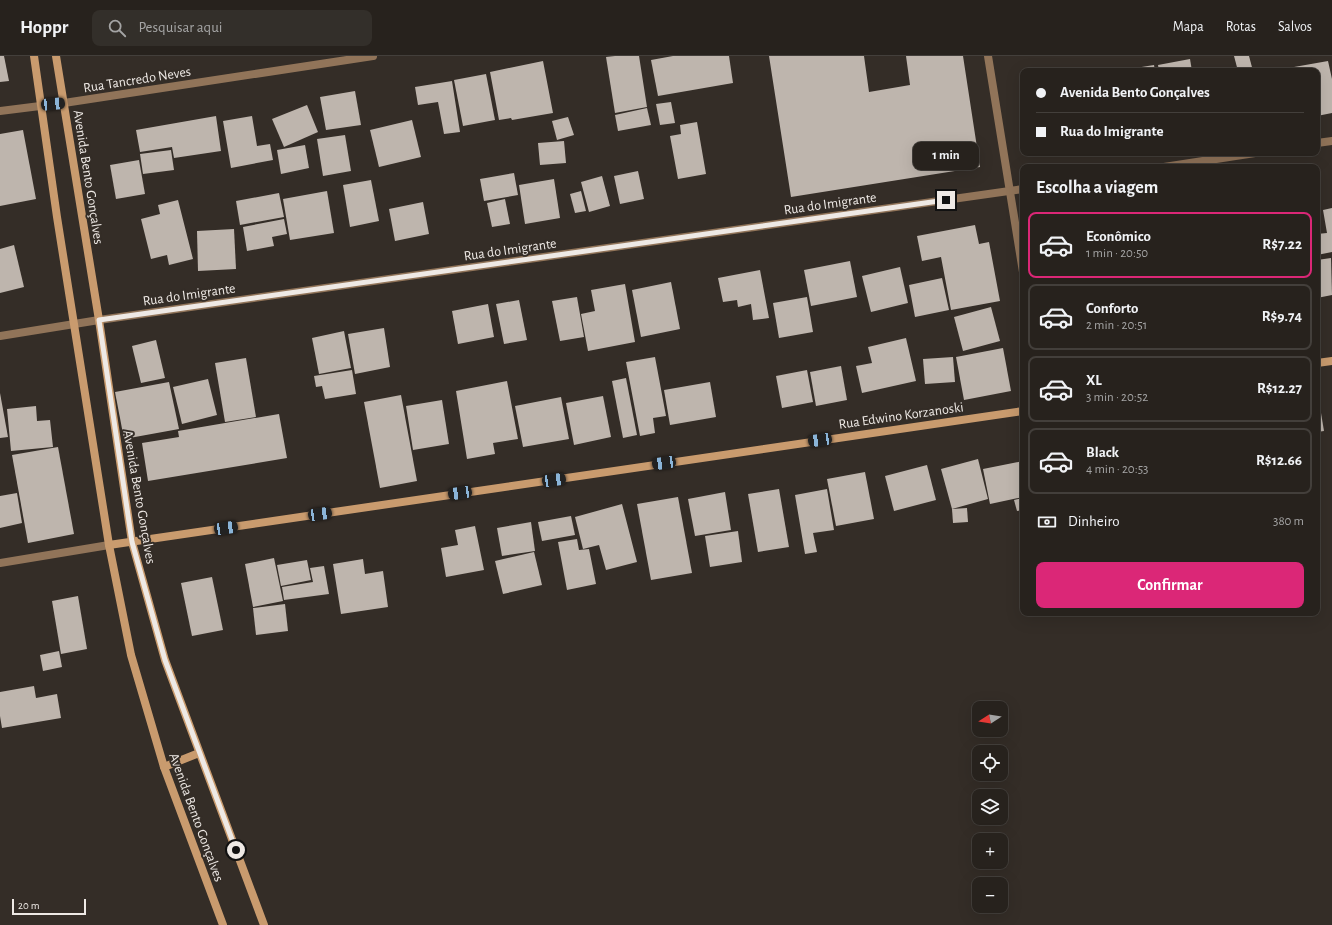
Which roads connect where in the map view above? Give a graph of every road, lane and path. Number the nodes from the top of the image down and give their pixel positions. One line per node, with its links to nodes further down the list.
1 (34, 56): 6 (main road, Avenida Bento Gonçalves)
2 (56, 56): 5 (main road, Avenida Bento Gonçalves)
3 (373, 56): 5 (street, Rua Tancredo Neves)
4 (988, 56): 13 (street)
5 (64, 103): 6 (street, Rua Tancredo Neves); 15 (main road, Avenida Bento Gonçalves)
6 (42, 104): 7 (street, Rua Tancredo Neves); 16 (main road, Avenida Bento Gonçalves)
7 (0, 111)
8 (1332, 141): 9 (street)
9 (1320, 143)
10 (1236, 156): 11 (street)
11 (1184, 164)
12 (1020, 189): 13 (street, Rua do Imigrante)
13 (1009, 191): 14 (street); 15 (street, Rua do Imigrante)
14 (1020, 255)
15 (99, 320): 16 (street, Rua do Imigrante); 21 (main road, Avenida Bento Gonçalves)
16 (74, 325): 17 (street, Rua do Imigrante); 22 (main road, Avenida Bento Gonçalves)
17 (0, 336)
18 (1332, 361): 19 (main road)
19 (1320, 363)
20 (1020, 411): 21 (main road, Rua Edwino Korzanoski)
21 (132, 542): 22 (main road, Rua Edwino Korzanoski); 24 (main road, Avenida Bento Gonçalves)
22 (109, 545): 23 (street, Rua Edwino Korzanoski); 25 (main road, Avenida Bento Gonçalves)
23 (0, 563)
24 (200, 753): 25 (main road); 27 (main road, Avenida Bento Gonçalves)
25 (164, 767): 26 (main road, Avenida Bento Gonçalves)
26 (223, 925)
27 (264, 925)

